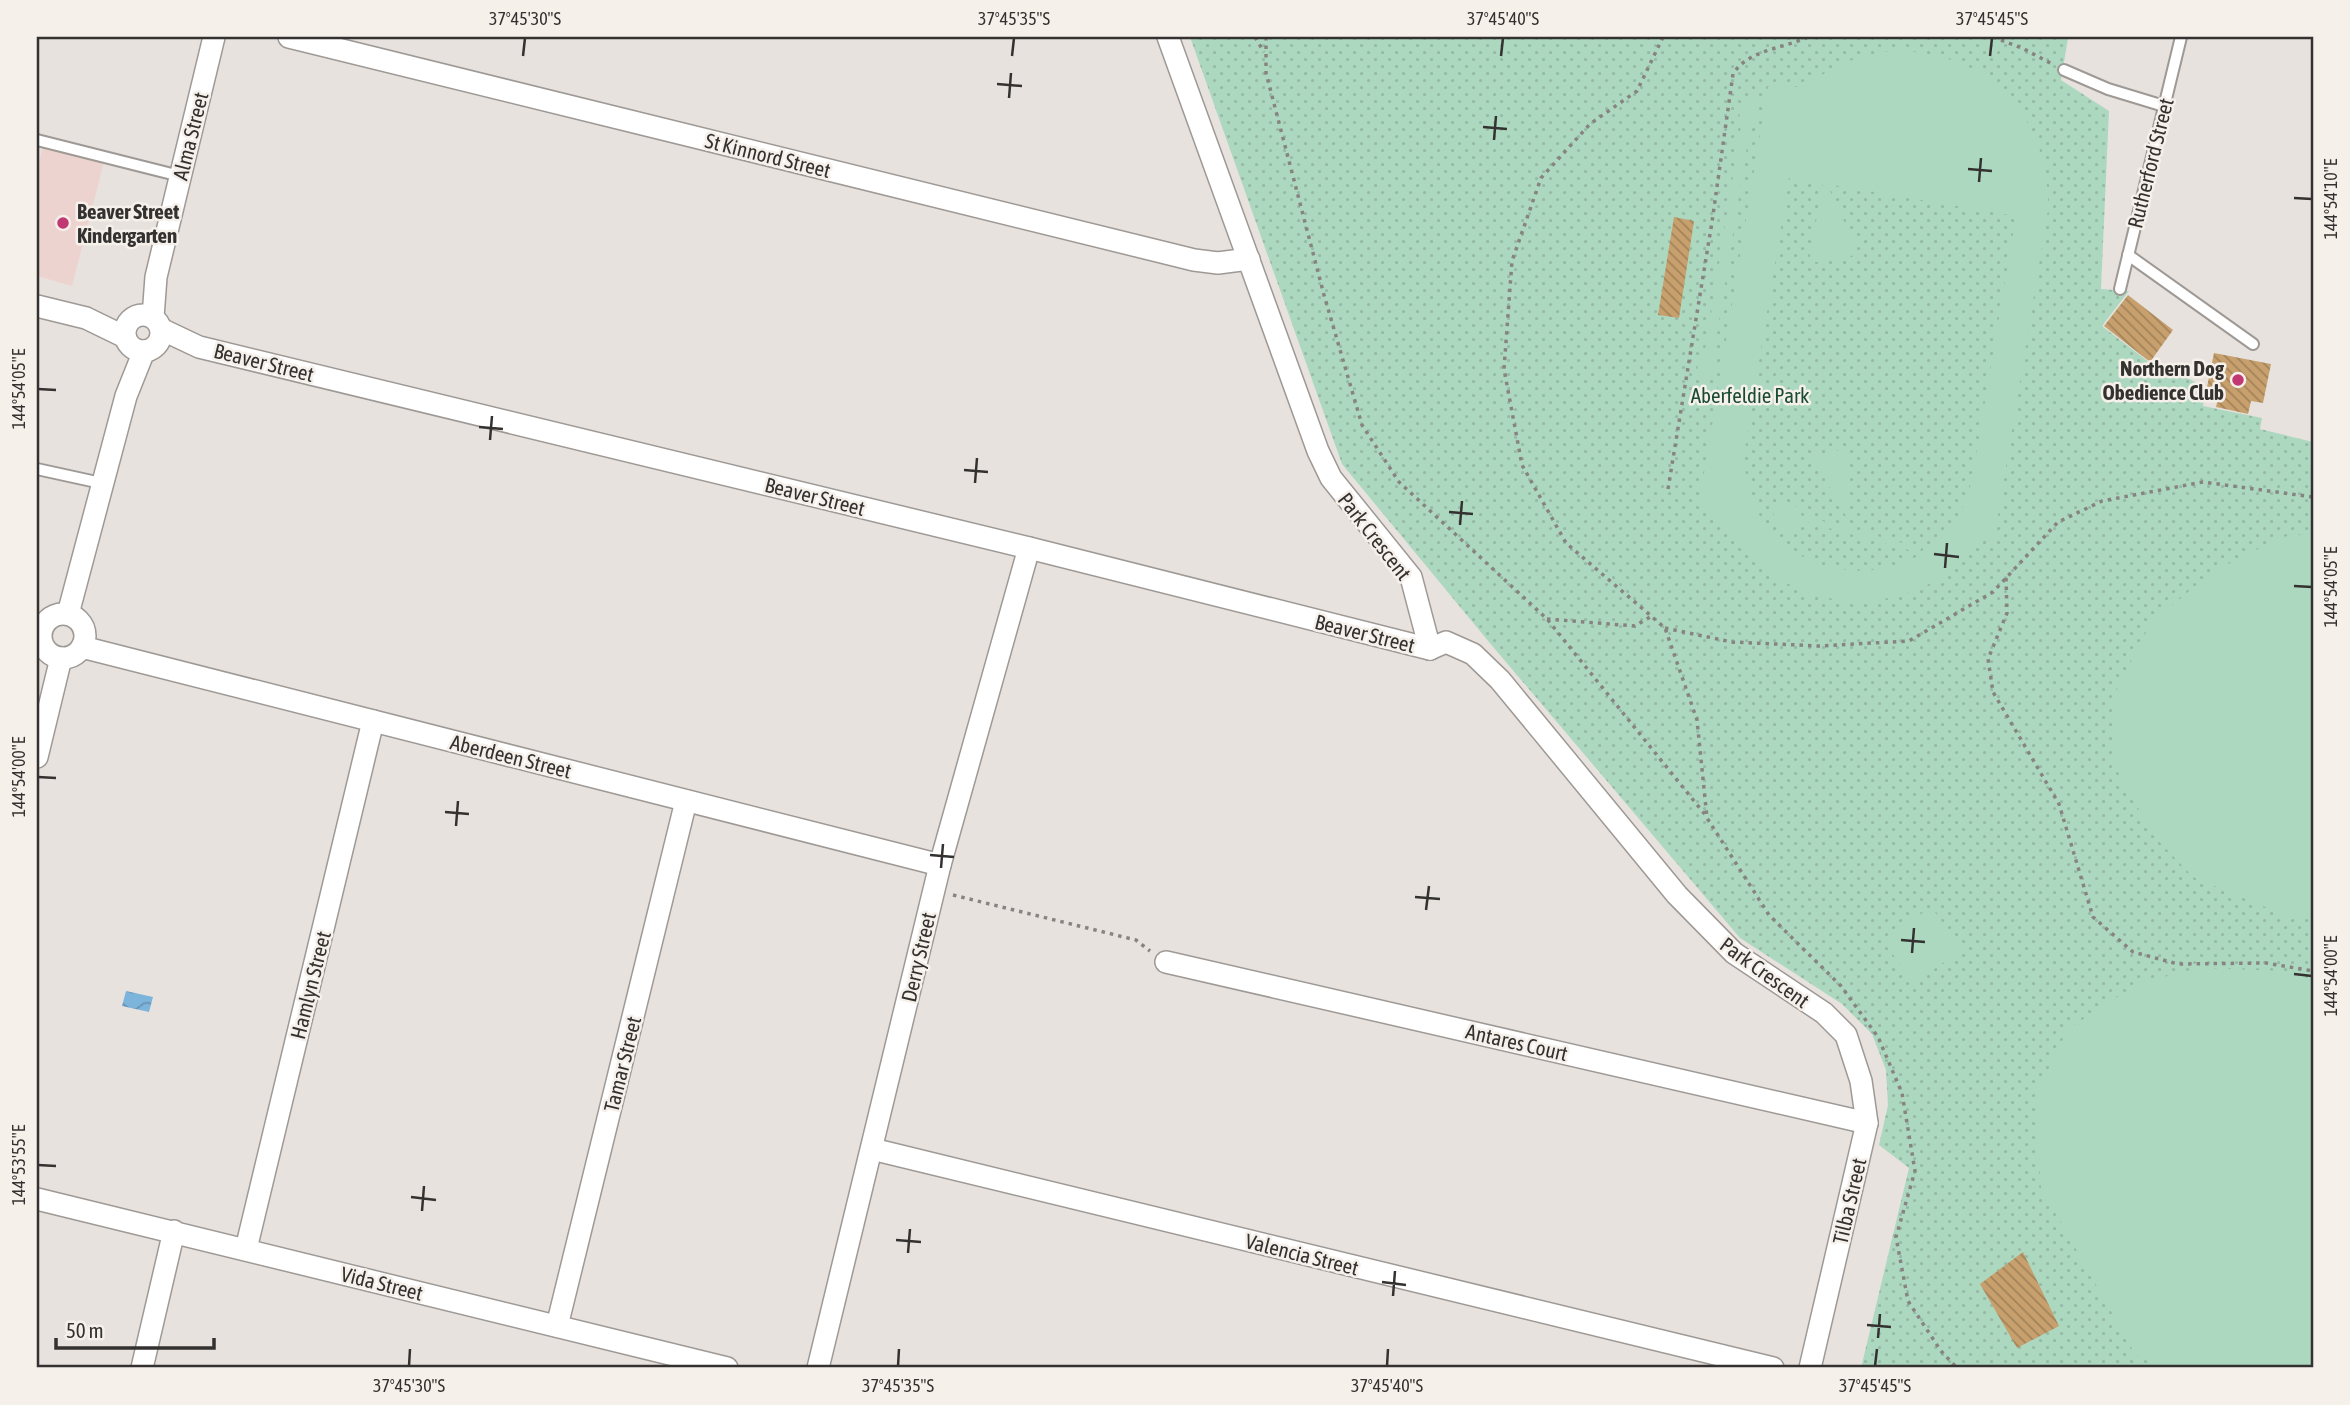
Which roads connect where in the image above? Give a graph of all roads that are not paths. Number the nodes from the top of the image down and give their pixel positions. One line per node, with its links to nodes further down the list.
1 (214, 37): 8 (street, Alma Street)
2 (289, 37): 10 (street, St Kinnord Street)
3 (1168, 37): 10 (street, Park Crescent)
4 (2181, 37): 6 (lane, Rutherford Street)
5 (2064, 70): 6 (lane)
6 (2164, 106): 9 (lane, Rutherford Street)
7 (37, 140): 8 (lane)
8 (180, 176): 13 (street, Alma Street)
9 (2128, 255): 11 (lane, Rutherford Street); 14 (lane)
10 (1249, 259): 21 (street, Park Crescent)
11 (2120, 289)
12 (37, 306): 13 (street, Beaver Street)
13 (142, 332): 16 (street, Alma Street); 17 (street, Beaver Street)
14 (2253, 344)
15 (37, 469): 16 (lane)
16 (101, 483): 18 (street, Alma Street)
17 (1029, 548): 21 (street, Beaver Street); 26 (street, Derry Street)
18 (68, 614): 19 (street); 20 (street)
19 (39, 635): 22 (street)
20 (82, 647): 22 (street); 23 (street, Aberdeen Street)
21 (1430, 649): 28 (street, Park Crescent)
22 (61, 658): 24 (street)
23 (373, 721): 25 (street, Aberdeen Street); 33 (street, Hamlyn Street)
24 (37, 757)
25 (686, 801): 26 (street, Aberdeen Street); 34 (street, Tamar Street)
26 (940, 865): 30 (street, Derry Street)
27 (1166, 962): 29 (street, Antares Court)
28 (1846, 1035): 29 (street, Tilba Street)
29 (1867, 1123): 40 (street, Tilba Street)
30 (872, 1149): 38 (street, Derry Street); 39 (street, Valencia Street)
31 (37, 1199): 32 (street, Vida Street)
32 (174, 1231): 33 (street, Vida Street); 36 (street)
33 (246, 1249): 34 (street, Vida Street)
34 (558, 1326): 35 (street, Vida Street)
35 (699, 1365): 37 (street, Vida Street)
36 (142, 1368)
37 (727, 1368)
38 (818, 1368)
39 (1773, 1368)
40 (1810, 1368)

